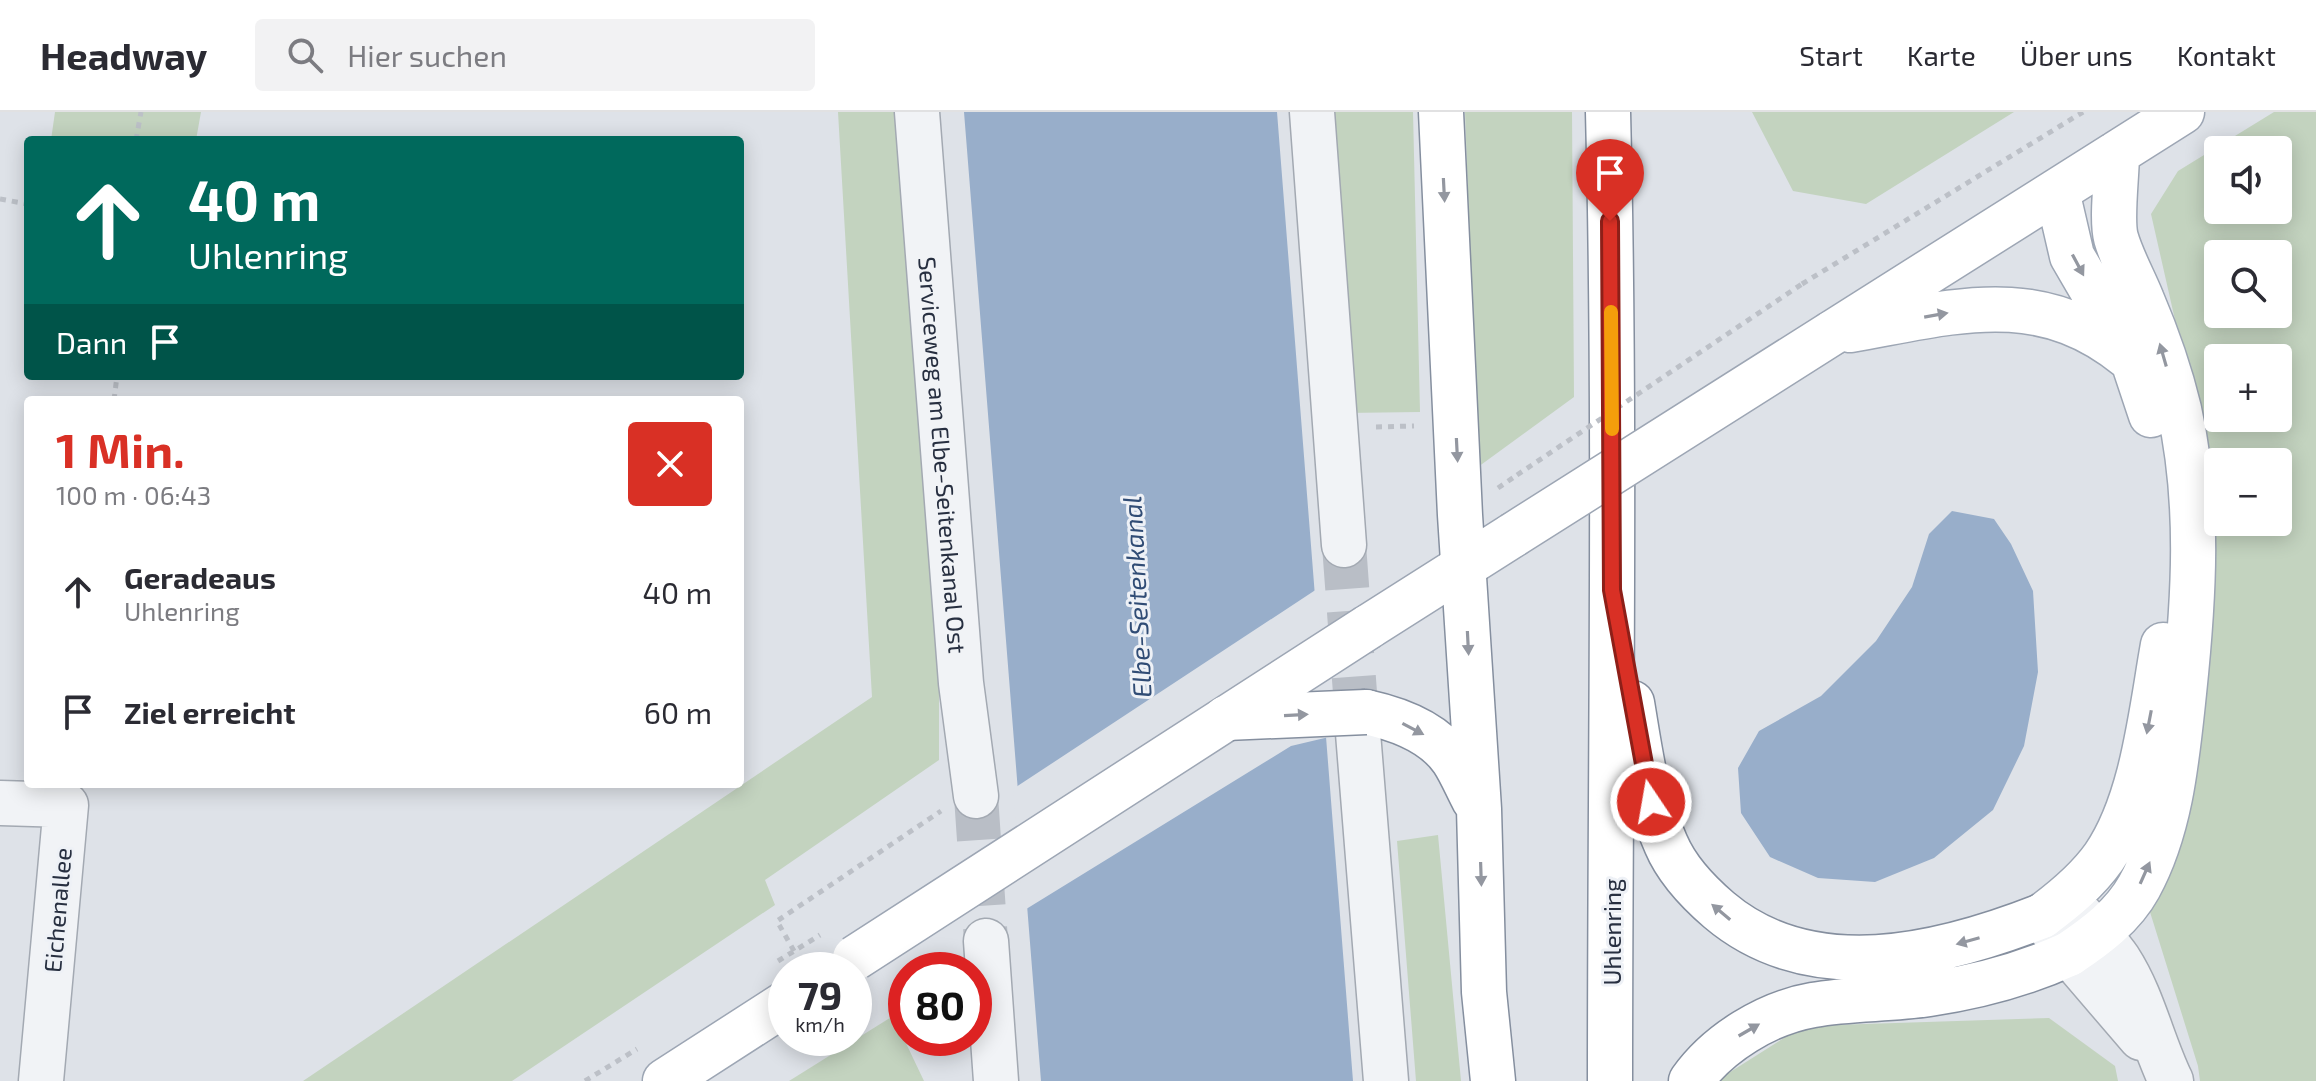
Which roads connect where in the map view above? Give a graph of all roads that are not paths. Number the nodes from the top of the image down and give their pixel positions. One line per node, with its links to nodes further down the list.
1 (917, 112): 16 (street, Serviceweg am Elbe-Seitenkanal Ost)
2 (1312, 112): 11 (street)
3 (1441, 112): 12 (main road, one-way to 12)
4 (1608, 112): 13 (main road, Uhlenring)
5 (2182, 112): 6 (main road)
6 (2117, 153): 7 (main road); 8 (main road)
7 (2057, 191): 8 (main road); 9 (main road); 10 (main road, one-way to 10)
8 (2116, 236): 21 (main road, one-way to 8)
9 (1832, 333): 10 (main road, one-way to 10); 12 (main road, bridge)
10 (2133, 361): 19 (main road, one-way to 19)
11 (1344, 545)
12 (1464, 565): 14 (main road, bridge); 18 (main road, one-way to 18)
13 (1612, 590): 19 (main road, one-way to 13); 30 (main road, Uhlenring)
14 (1226, 718): 15 (main road, one-way to 15, bridge); 22 (main road, bridge)
15 (1362, 722): 18 (main road, one-way to 18); 28 (street)
16 (976, 792)
17 (0, 803): 25 (street, Eichenallee)
18 (1479, 809): 29 (main road, one-way to 29)
19 (2054, 907): 21 (street)
20 (986, 941): 27 (street)
21 (2084, 944): 24 (street); 31 (main road, one-way to 21)
22 (865, 952)
23 (768, 1015): 26 (main road)
24 (2165, 1069)
25 (41, 1081)
26 (665, 1081)
27 (996, 1081)
28 (1386, 1081)
29 (1493, 1081)
30 (1610, 1081)
31 (1691, 1081)

